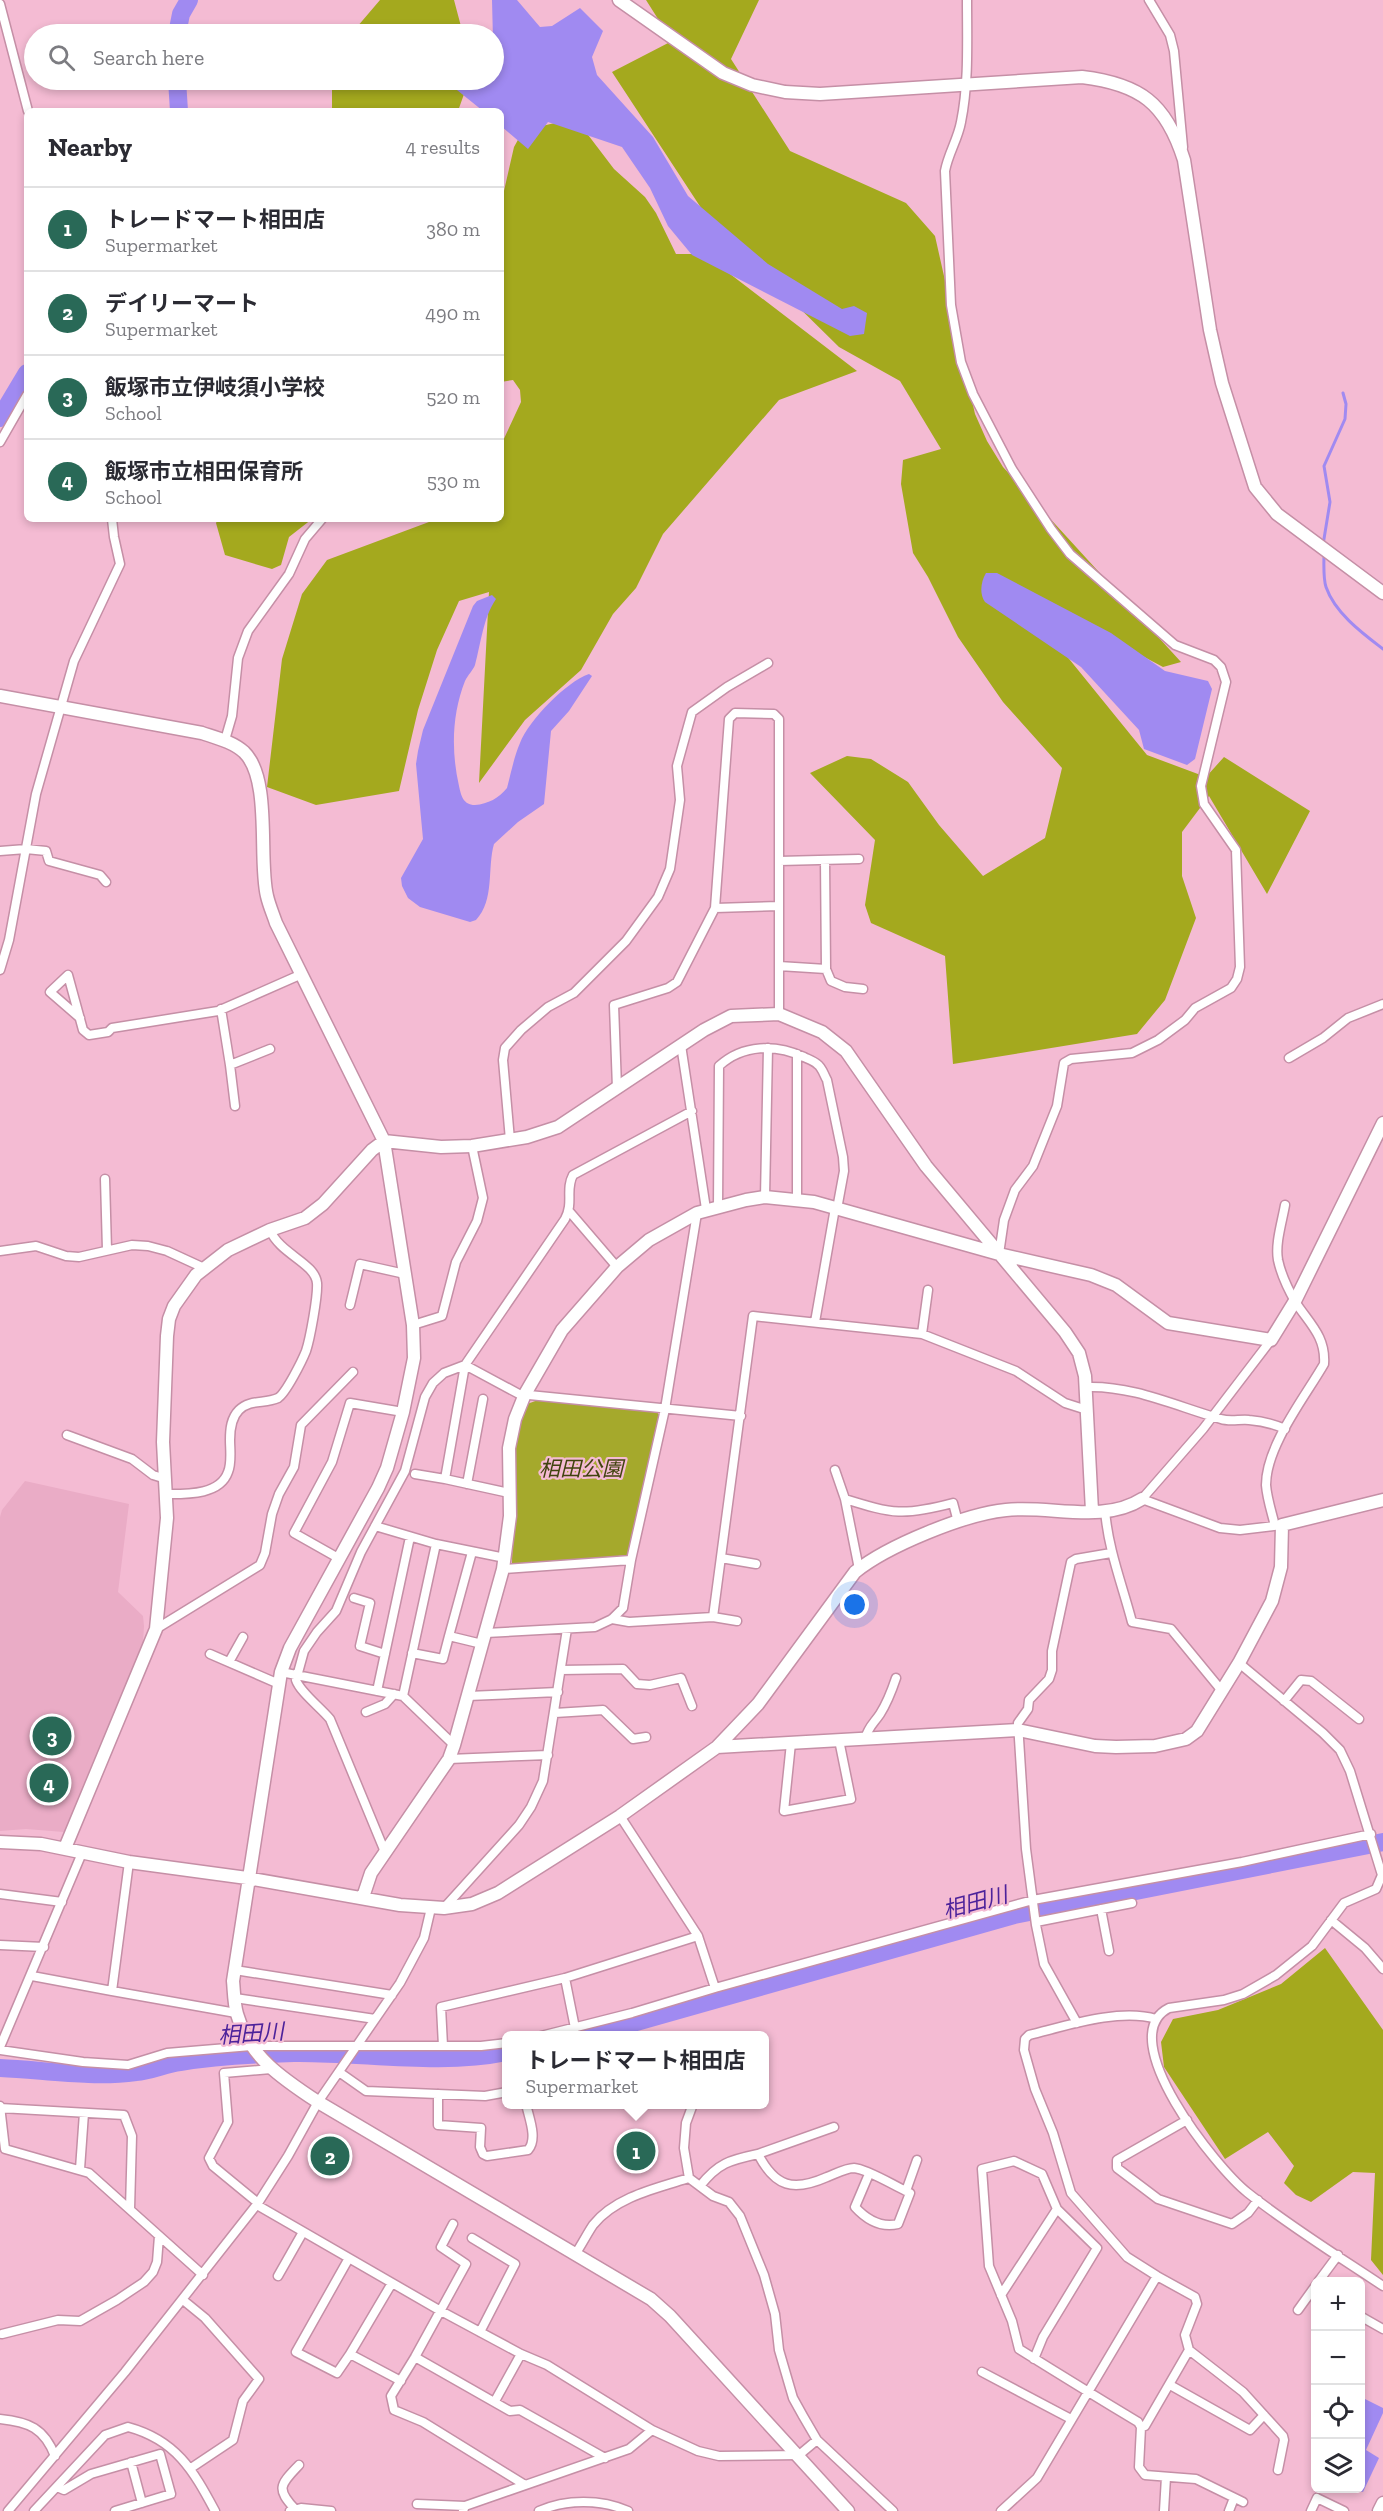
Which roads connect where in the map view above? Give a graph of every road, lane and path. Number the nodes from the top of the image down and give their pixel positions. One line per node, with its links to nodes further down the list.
1 (619, 0): 5 (street)
2 (967, 0): 5 (street)
3 (1149, 0): 7 (street)
4 (0, 4): 6 (street)
5 (964, 86): 7 (street); 57 (street)
6 (27, 108)
7 (1184, 160): 12 (street)
8 (24, 400): 9 (street)
9 (0, 442)
10 (112, 522): 15 (street)
11 (319, 522): 16 (street)
12 (1383, 593)
13 (768, 663): 44 (street)
14 (0, 696): 15 (street)
15 (62, 709): 16 (street); 17 (street)
16 (225, 740): 28 (street)
17 (26, 849): 18 (street); 22 (street); 27 (street)
18 (0, 851)
19 (859, 859): 20 (street)
20 (825, 860): 21 (street); 26 (street)
21 (779, 861): 23 (street); 24 (street)
22 (106, 882)
23 (779, 906): 24 (street); 25 (street)
24 (715, 908): 40 (street)
25 (779, 966): 26 (street); 32 (street)
26 (826, 969): 29 (street)
27 (0, 970)
28 (302, 974): 31 (street); 45 (street)
29 (862, 988)
30 (1383, 1004): 38 (street)
31 (221, 1009): 33 (street); 39 (street)
32 (779, 1014): 34 (street); 57 (street)
33 (80, 1018): 33 (street)
34 (681, 1045): 40 (street); 42 (street)
35 (768, 1047): 37 (street); 48 (street); 52 (street)
36 (270, 1049): 39 (street)
37 (797, 1054): 49 (street); 51 (street)
38 (1289, 1058)
39 (230, 1065): 41 (street)
40 (617, 1088): 44 (street)
41 (235, 1106)
42 (692, 1111): 52 (street); 53 (street)
43 (1383, 1123): 62 (street)
44 (510, 1140): 46 (street)
45 (384, 1141): 46 (street); 54 (street); 60 (street)
46 (472, 1146): 65 (street)
47 (105, 1179): 55 (street)
48 (765, 1197): 49 (street); 52 (street)
49 (797, 1199): 51 (street)
50 (1285, 1205): 62 (street)
51 (836, 1209): 57 (street); 64 (street)
52 (707, 1210): 58 (street); 73 (street)
53 (569, 1211): 58 (street); 68 (street)
54 (270, 1230): 59 (street); 86 (street)
55 (107, 1250): 56 (street); 59 (street)
56 (0, 1251)
57 (999, 1254): 67 (street); 70 (street)
58 (616, 1267): 71 (street)
59 (204, 1268): 82 (street)
60 (405, 1274): 63 (street); 65 (street)
61 (928, 1290): 66 (street)
62 (1295, 1301): 67 (street); 78 (street)
63 (350, 1305)
64 (815, 1322): 66 (street); 76 (street)
65 (413, 1325): 75 (street)
66 (922, 1334): 74 (street)
67 (1271, 1340): 77 (street)
68 (465, 1365): 71 (street); 83 (street); 93 (street)
69 (353, 1372): 109 (street)
70 (1086, 1387): 74 (street); 77 (street)
71 (525, 1394): 73 (street); 85 (street)
72 (483, 1399): 84 (street)
73 (666, 1409): 76 (street); 101 (street)
74 (1087, 1410): 91 (street)
75 (403, 1412): 100 (street); 100 (street)
76 (741, 1416): 99 (street)
77 (1212, 1416): 78 (street); 88 (street)
78 (1285, 1429): 94 (street)
79 (67, 1435): 82 (street)
80 (835, 1470): 87 (street)
81 (416, 1474): 83 (street)
82 (166, 1479): 86 (street)
83 (445, 1479): 84 (street)
84 (467, 1484): 85 (street)
85 (509, 1493): 102 (street)
86 (167, 1494): 109 (street)
87 (845, 1499): 92 (street); 104 (street)
88 (1142, 1499): 90 (street); 94 (street)
89 (1383, 1500): 94 (street)
90 (1105, 1510): 91 (street); 98 (street)
91 (1092, 1511): 92 (street)
92 (958, 1522): 104 (street)
93 (375, 1526): 95 (street); 120 (street)
94 (1279, 1526): 118 (street)
95 (410, 1537): 96 (street); 116 (street)
96 (436, 1544): 97 (street); 114 (street)
97 (472, 1552): 102 (street); 111 (street)
98 (1111, 1554): 124 (street); 133 (street)
99 (721, 1558): 103 (street); 106 (street)
100 (340, 1559): 121 (street)
101 (631, 1560): 102 (street); 107 (street)
102 (504, 1564): 113 (street)
103 (756, 1564)
104 (859, 1569): 139 (street)
105 (354, 1598): 116 (street)
106 (713, 1617): 107 (street); 108 (street)
107 (612, 1618): 110 (street)
108 (737, 1621)
109 (156, 1629): 145 (street)
110 (567, 1629): 113 (street); 119 (street)
111 (449, 1636): 113 (street); 114 (street)
112 (243, 1637): 117 (street)
113 (484, 1639): 127 (street)
114 (412, 1653): 126 (street)
115 (210, 1654): 117 (street)
116 (385, 1654): 123 (street)
117 (229, 1662): 121 (street)
118 (1239, 1663): 124 (street); 128 (street)
119 (561, 1670): 125 (street); 129 (street)
120 (297, 1674): 121 (street); 123 (street); 146 (street)
121 (280, 1678): 149 (street)
122 (896, 1678): 135 (street)
123 (377, 1691): 126 (street)
124 (1222, 1691): 133 (street)
125 (558, 1692): 127 (street); 131 (street)
126 (398, 1695): 130 (street); 138 (street)
127 (468, 1696): 138 (street)
128 (1284, 1701): 132 (street); 143 (street)
129 (692, 1706)
130 (366, 1712)
131 (555, 1713): 134 (street); 140 (street)
132 (1359, 1719)
133 (1018, 1730): 135 (street); 152 (street)
134 (646, 1737)
135 (865, 1739): 136 (street)
136 (840, 1740): 137 (street); 137 (street)
137 (791, 1743): 139 (street)
138 (454, 1745): 141 (street)
139 (717, 1747): 142 (street)
140 (548, 1755): 141 (street); 156 (street)
141 (448, 1759): 146 (street)
142 (620, 1816): 156 (street); 160 (street)
143 (1372, 1836): 152 (street); 159 (street)
144 (0, 1842): 145 (street)
145 (65, 1848): 147 (street)
146 (385, 1852): 151 (street)
147 (82, 1853): 148 (street); 153 (street)
148 (129, 1862): 149 (street); 169 (street)
149 (248, 1878): 151 (street); 165 (street)
150 (0, 1894): 153 (street)
151 (363, 1897): 155 (street)
152 (1033, 1901): 158 (street); 168 (street)
153 (62, 1902): 162 (street)
154 (1132, 1904): 157 (street)
155 (431, 1908): 156 (street); 170 (street)
156 (444, 1908)
157 (1101, 1909): 158 (street); 163 (street)
158 (1036, 1919): 175 (street)
159 (1331, 1920): 164 (street); 174 (street)
160 (698, 1936): 167 (street); 168 (street)
161 (0, 1945): 162 (street)
162 (44, 1947): 166 (street)
163 (1109, 1951)
164 (1383, 1969)
165 (235, 1970): 170 (street); 171 (street)
166 (32, 1976): 169 (street); 182 (street)
167 (565, 1978): 176 (street); 180 (street)
168 (715, 1988): 176 (street)
169 (112, 1991): 172 (street)
170 (392, 1995): 173 (street)
171 (235, 1998): 172 (street); 173 (street)
172 (236, 2013): 181 (street)
173 (375, 2019): 179 (street)
174 (1156, 2019): 175 (street); 192 (street)
175 (1077, 2023): 214 (street)
176 (575, 2028): 177 (street)
177 (562, 2031)
178 (502, 2044): 180 (street)
179 (356, 2046): 180 (street); 181 (street); 184 (street)
180 (443, 2046)
181 (252, 2048): 182 (street); 183 (street)
182 (0, 2049)
183 (268, 2067): 187 (street); 202 (street)
184 (339, 2072): 186 (street); 187 (street)
185 (502, 2093): 186 (street)
186 (438, 2094): 189 (street)
187 (318, 2103): 202 (street); 209 (street)
188 (0, 2107): 191 (street); 196 (street)
189 (527, 2109)
190 (691, 2109): 198 (street)
191 (84, 2113): 196 (street); 203 (street)
192 (1187, 2120): 201 (street); 201 (street)
193 (834, 2127): 194 (street)
194 (758, 2154): 197 (street); 199 (street)
195 (918, 2160): 200 (street)
196 (80, 2169): 203 (street)
197 (869, 2174): 200 (street); 200 (street)
198 (689, 2178): 199 (street); 209 (street)
199 (700, 2186): 242 (street)
200 (906, 2191)
201 (1258, 2200): 210 (street)
202 (257, 2204): 206 (street); 212 (street)
203 (130, 2209): 207 (street)
204 (1057, 2209): 219 (street); 219 (street); 231 (street)
205 (453, 2224): 221 (street)
206 (303, 2232): 211 (street); 213 (street)
207 (159, 2236): 212 (street); 226 (street)
208 (472, 2238): 225 (street)
209 (576, 2253): 243 (street)
210 (1338, 2255): 215 (street); 217 (street)
211 (349, 2258): 216 (street); 228 (street)
212 (202, 2275): 220 (street)
213 (278, 2276)
214 (1157, 2277): 227 (street); 235 (street)
215 (1322, 2277)
216 (393, 2283): 221 (street); 228 (street)
217 (1383, 2286)
218 (1311, 2293): 222 (street)
219 (1001, 2295): 231 (street)
220 (183, 2300): 244 (street); 248 (street)
221 (439, 2310): 225 (street); 230 (street)
222 (1298, 2310)
223 (1365, 2319): 224 (street)
224 (1383, 2329)
225 (480, 2332): 229 (street)
226 (2, 2334)
227 (1189, 2350): 234 (street); 237 (street)
228 (350, 2354): 233 (street)
229 (521, 2354): 236 (street); 241 (street)
230 (415, 2357): 233 (street); 236 (street)
231 (1034, 2359): 235 (street)
232 (981, 2372): 239 (street)
233 (401, 2381): 251 (street)
234 (1170, 2385): 237 (street); 240 (street)
235 (1088, 2391): 239 (street); 240 (street)
236 (495, 2401): 245 (street)
237 (1264, 2415): 249 (street)
238 (0, 2419): 244 (street)
239 (1071, 2419): 271 (street)
240 (1141, 2427): 250 (street)
241 (652, 2430): 243 (street); 245 (street)
242 (817, 2439): 243 (street); 270 (street)
243 (799, 2455): 269 (street)
244 (55, 2456): 261 (street)
245 (605, 2458): 251 (street)
246 (131, 2462): 252 (street); 256 (street); 256 (street)
247 (299, 2466): 260 (street)
248 (191, 2468): 252 (street); 264 (street)
249 (1278, 2470)
250 (1166, 2477): 253 (street); 272 (street)
251 (525, 2485): 259 (street)
252 (57, 2487): 262 (street)
253 (1234, 2498): 255 (street); 273 (street)
254 (597, 2502): 266 (street); 267 (street); 268 (street)
255 (1243, 2502)
256 (142, 2503): 263 (street)
257 (1383, 2503): 276 (street)
258 (417, 2504): 259 (street)
259 (464, 2509)
260 (292, 2510): 265 (street)
261 (8, 2511)
262 (34, 2511)
263 (115, 2511)
264 (215, 2511)
265 (331, 2511)
266 (539, 2511)
267 (593, 2511)
268 (628, 2511)
269 (848, 2511)
270 (893, 2511)
271 (1001, 2511)
272 (1164, 2511)
273 (1229, 2511)
274 (1311, 2511): 275 (street)
275 (1344, 2511)
276 (1379, 2511)

